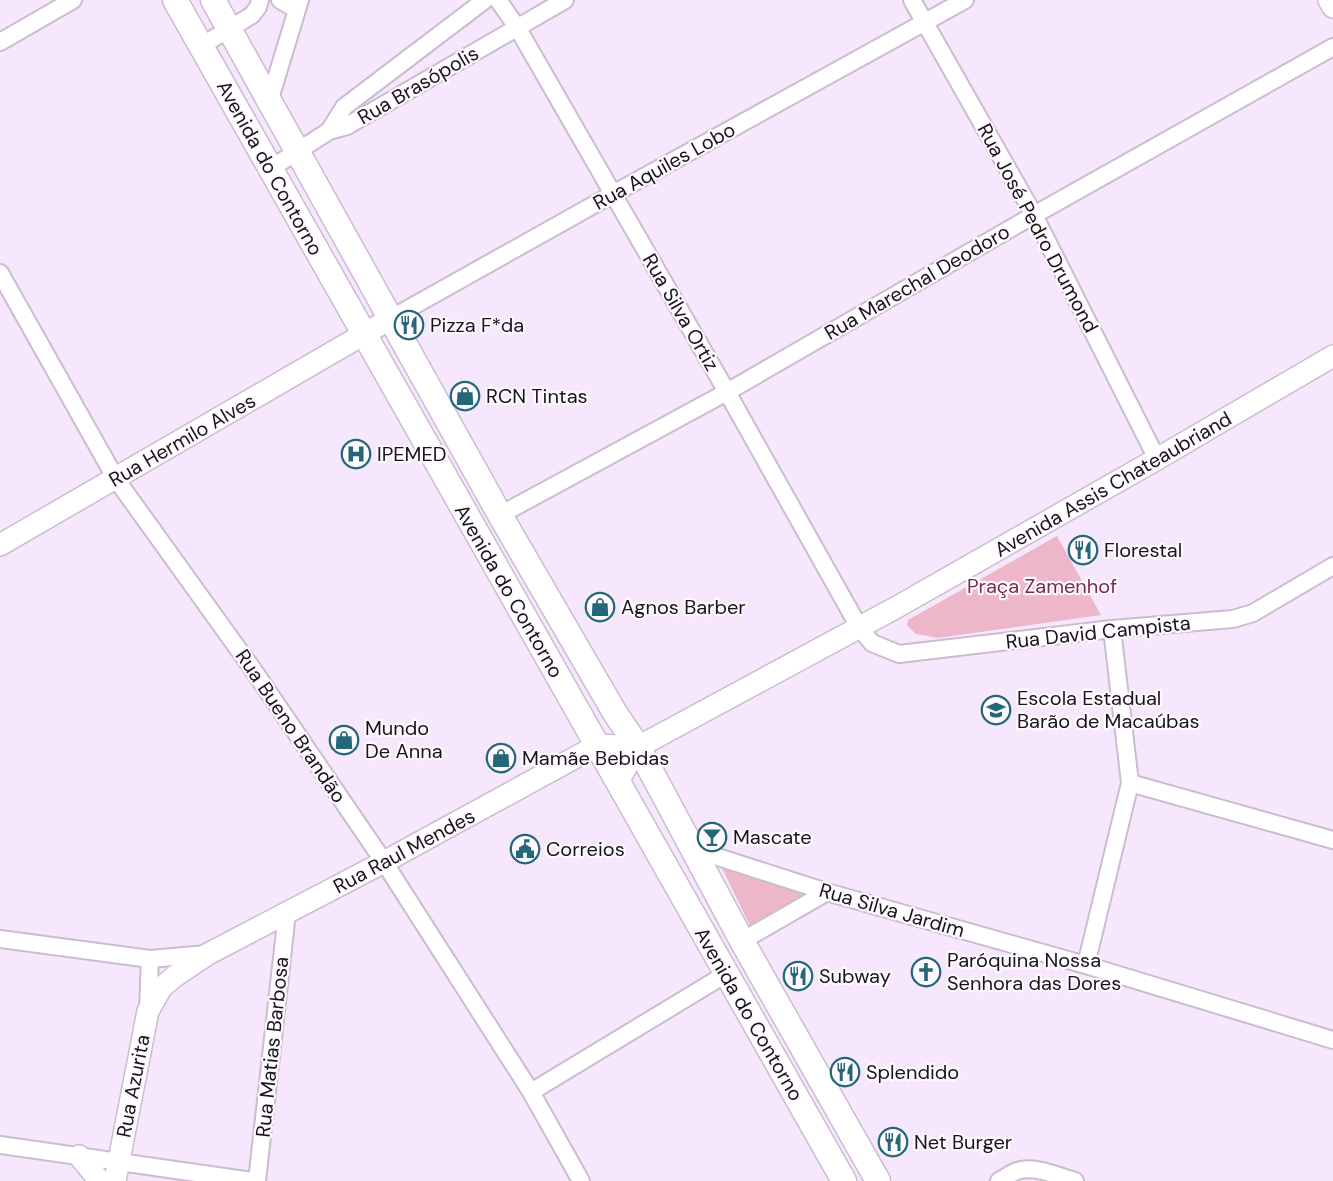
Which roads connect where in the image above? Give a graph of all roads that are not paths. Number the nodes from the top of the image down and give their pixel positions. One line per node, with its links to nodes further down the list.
1 (73, 0): 17 (street)
2 (175, 0): 18 (main road, Avenida do Contorno)
3 (213, 0): 16 (main road, Avenida do Contorno)
4 (260, 0): 16 (street)
5 (280, 0): 12 (street)
6 (485, 0): 21 (street)
7 (498, 0): 15 (street, Rua Silva Ortiz)
8 (565, 0): 15 (street, Rua Brasópolis)
9 (912, 0): 14 (street, Rua José Pedro Drumond)
10 (965, 0): 14 (street, Rua Aquiles Lobo)
11 (1329, 0): 13 (street)
12 (298, 5): 20 (street)
13 (1333, 7)
14 (925, 22): 24 (street, Rua Aquiles Lobo); 25 (street, Rua José Pedro Drumond)
15 (517, 27): 21 (street, Rua Brasópolis); 24 (street, Rua Silva Ortiz)
16 (229, 30): 18 (street); 20 (main road, Avenida do Contorno)
17 (0, 42)
18 (201, 46): 23 (main road, Avenida do Contorno)
19 (1333, 47): 25 (street, Rua Marechal Deodoro)
20 (269, 102): 22 (main road, Avenida do Contorno)
21 (329, 131): 22 (street, Rua Brasópolis)
22 (296, 152): 23 (street, Rua Brasópolis); 27 (main road, Avenida do Contorno)
23 (270, 169): 28 (main road, Avenida do Contorno)
24 (613, 194): 27 (street, Rua Aquiles Lobo); 30 (street, Rua Silva Ortiz)
25 (1034, 215): 30 (street, Rua Marechal Deodoro); 31 (street, Rua José Pedro Drumond)
26 (0, 273): 32 (street, Rua Bueno Brandão)
27 (390, 320): 28 (street, Rua Aquiles Lobo); 33 (main road, Avenida do Contorno)
28 (364, 335): 32 (street, Rua Hermilo Alves); 38 (main road, Avenida do Contorno)
29 (1333, 356): 31 (street, Avenida Assis Chateaubriand)
30 (727, 392): 33 (street, Rua Marechal Deodoro); 36 (street, Rua Silva Ortiz)
31 (1157, 459): 36 (street, Avenida Assis Chateaubriand)
32 (116, 479): 34 (street, Rua Hermilo Alves); 44 (street, Rua Bueno Brandão)
33 (500, 515): 39 (main road, Avenida do Contorno)
34 (0, 545)
35 (1333, 566): 37 (street, Rua David Campista)
36 (859, 627): 37 (street, Rua David Campista); 39 (street, Avenida Assis Chateaubriand)
37 (1113, 629): 41 (street)
38 (598, 745): 39 (street); 40 (main road, Avenida do Contorno); 44 (street, Rua Raul Mendes)
39 (638, 747): 40 (street); 43 (main road, Avenida do Contorno)
40 (617, 783): 52 (main road, Avenida do Contorno)
41 (1130, 783): 42 (street); 51 (street)
42 (1333, 840)
43 (693, 849): 45 (street, Rua Silva Jardim); 48 (main road, Avenida do Contorno)
44 (384, 862): 46 (street, Rua Raul Mendes); 55 (street, Rua Bueno Brandão)
45 (827, 892): 48 (street); 51 (street, Rua Silva Jardim)
46 (287, 913): 49 (street, Rua Raul Mendes); 60 (street, Rua Matias Barbosa)
47 (0, 939): 50 (street)
48 (742, 941): 63 (main road, Avenida do Contorno)
49 (208, 954): 50 (street); 53 (street, Rua Azurita)
50 (150, 959): 53 (street, Rua Azurita)
51 (1086, 965): 54 (street, Rua Silva Jardim)
52 (726, 974): 55 (street); 62 (main road, Avenida do Contorno)
53 (148, 1011): 58 (street, Rua Azurita)
54 (1333, 1040)
55 (531, 1092): 61 (street, Rua Bueno Brandão)
56 (0, 1145): 57 (street)
57 (79, 1156): 58 (street); 59 (street)
58 (117, 1171): 60 (street)
59 (100, 1181)
60 (254, 1181)
61 (581, 1181)
62 (844, 1181)
63 (878, 1181)
64 (999, 1181): 65 (street)
65 (1075, 1181)

